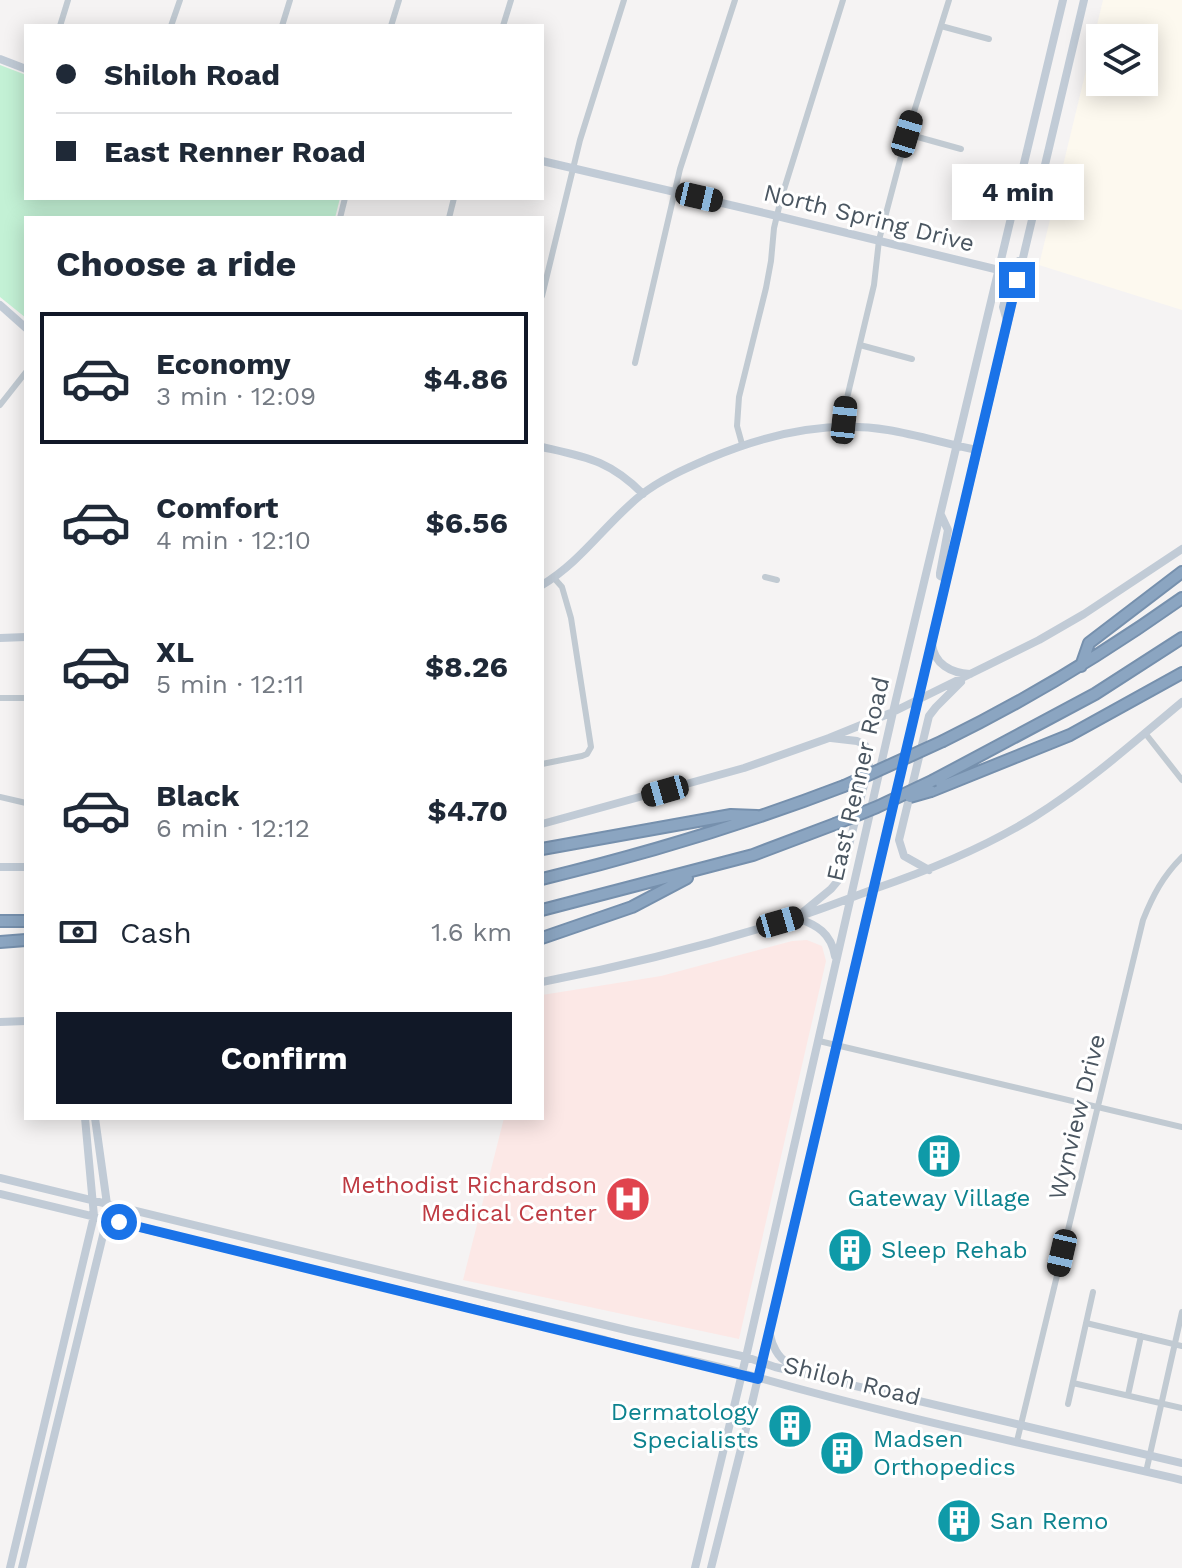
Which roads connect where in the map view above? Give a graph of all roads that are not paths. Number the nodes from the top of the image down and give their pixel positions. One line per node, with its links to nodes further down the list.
1 (68, 0): 12 (street)
2 (180, 0): 13 (street)
3 (290, 0): 14 (street)
4 (399, 0): 15 (street)
5 (511, 0): 16 (street)
6 (624, 0): 24 (street)
7 (735, 0): 27 (street)
8 (843, 0): 28 (street)
9 (949, 0): 17 (street)
10 (1063, 0): 25 (main road, East Renner Road)
11 (1084, 0): 26 (main road, East Renner Road)
12 (61, 24)
13 (172, 24)
14 (283, 24)
15 (392, 24)
16 (504, 24)
17 (941, 26): 18 (street); 21 (street)
18 (989, 39)
19 (0, 59): 20 (main road)
20 (24, 68)
21 (907, 134): 22 (street); 29 (street)
22 (961, 149)
23 (544, 161): 24 (main road, North Spring Drive)
24 (573, 168): 27 (main road, North Spring Drive); 32 (street)
25 (1021, 184): 26 (main road); 31 (main road, East Renner Road)
26 (1040, 187): 30 (main road, East Renner Road)
27 (675, 191): 28 (main road, North Spring Drive); 38 (street)
28 (777, 216): 29 (main road, North Spring Drive); 42 (street)
29 (879, 240): 31 (main road, North Spring Drive); 36 (street)
30 (1023, 259): 31 (main road); 34 (main road, East Renner Road)
31 (999, 270): 34 (main road); 43 (main road, East Renner Road)
32 (544, 288)
33 (0, 305): 35 (main road)
34 (1007, 322): 45 (main road, East Renner Road)
35 (24, 326)
36 (860, 345): 37 (street); 41 (street)
37 (912, 359)
38 (635, 363)
39 (24, 375): 40 (street)
40 (0, 405)
41 (845, 427): 42 (main road); 43 (main road)
42 (742, 444): 46 (main road)
43 (957, 446): 45 (main road); 47 (main road, East Renner Road)
44 (544, 448): 46 (main road)
45 (977, 450): 52 (main road, East Renner Road)
46 (643, 494): 51 (main road)
47 (941, 515): 52 (main road); 67 (main road, East Renner Road)
48 (1182, 549): 62 (main road)
49 (1182, 572): 60 (highway)
50 (765, 577): 53 (street)
51 (554, 578): 54 (main road); 70 (street)
52 (946, 579): 59 (main road, East Renner Road)
53 (777, 580)
54 (544, 584)
55 (1182, 598): 60 (highway)
56 (24, 637): 57 (main road)
57 (0, 638)
58 (1182, 638): 72 (highway)
59 (931, 642): 62 (main road); 65 (main road, East Renner Road)
60 (1081, 666): 75 (highway, bridge)
61 (1182, 673): 72 (highway)
62 (971, 674): 65 (main road); 82 (main road)
63 (0, 698): 64 (street)
64 (24, 698)
65 (917, 700): 67 (main road); 84 (main road, East Renner Road)
66 (1182, 702): 68 (main road)
67 (893, 712): 69 (main road); 85 (main road, East Renner Road)
68 (1145, 733): 71 (street); 82 (main road)
69 (829, 738): 76 (main road); 87 (main road)
70 (544, 764)
71 (1182, 780)
72 (933, 785): 81 (highway, bridge)
73 (0, 797): 74 (street)
74 (24, 803)
75 (763, 817): 77 (highway); 83 (highway)
76 (544, 823)
77 (544, 849)
78 (1182, 857): 99 (street, Wynview Drive)
79 (0, 867): 80 (main road)
80 (24, 867)
81 (703, 869): 86 (highway); 90 (highway)
82 (929, 870): 84 (main road)
83 (544, 878)
84 (872, 890): 85 (main road); 98 (main road, East Renner Road)
85 (850, 899): 87 (main road); 93 (main road, East Renner Road)
86 (544, 909)
87 (796, 917): 93 (main road); 94 (main road)
88 (0, 921): 89 (highway)
89 (24, 921)
90 (544, 937)
91 (24, 940): 92 (highway)
92 (0, 942)
93 (836, 960): 97 (main road, East Renner Road)
94 (544, 982)
95 (24, 1021): 96 (main road)
96 (0, 1022)
97 (819, 1041): 98 (street); 103 (main road, East Renner Road)
98 (836, 1046): 99 (street); 105 (main road, East Renner Road)
99 (1097, 1107): 102 (street); 135 (street, Wynview Drive)
100 (85, 1120): 107 (main road)
101 (95, 1120): 108 (main road)
102 (1182, 1127)
103 (790, 1167): 105 (main road); 111 (main road, East Renner Road)
104 (0, 1178): 107 (main road, Shiloh Road)
105 (802, 1189): 112 (main road, East Renner Road)
106 (0, 1194): 109 (main road, Shiloh Road)
107 (94, 1201): 108 (main road, Shiloh Road); 109 (main road)
108 (107, 1204): 110 (main road); 113 (main road, Shiloh Road)
109 (94, 1216): 110 (main road, Shiloh Road); 141 (main road)
110 (107, 1219): 115 (main road, Shiloh Road); 142 (main road)
111 (777, 1221): 112 (main road); 123 (main road, East Renner Road)
112 (791, 1238): 118 (main road, East Renner Road)
113 (441, 1284): 115 (main road); 119 (main road, Shiloh Road)
114 (1093, 1292): 117 (street)
115 (433, 1298): 121 (main road, Shiloh Road)
116 (1182, 1312): 122 (street)
117 (1086, 1323): 120 (street); 127 (street)
118 (770, 1327): 124 (main road, East Renner Road); 128 (main road)
119 (630, 1331): 121 (main road); 123 (main road, Shiloh Road)
120 (1141, 1336): 122 (street); 130 (street)
121 (627, 1346): 125 (main road, Shiloh Road)
122 (1178, 1346): 131 (street)
123 (746, 1357): 124 (main road, Shiloh Road); 125 (main road, East Renner Road)
124 (762, 1362): 126 (main road, East Renner Road); 128 (main road, Shiloh Road)
125 (742, 1373): 126 (main road, Shiloh Road); 143 (main road, East Renner Road)
126 (758, 1379): 134 (main road, Shiloh Road); 144 (main road, East Renner Road)
127 (1073, 1383): 130 (street); 132 (street)
128 (856, 1386): 129 (main road, Shiloh Road)
129 (893, 1395): 134 (main road); 135 (main road, Shiloh Road)
130 (1128, 1395): 131 (street)
131 (1161, 1403): 133 (street); 137 (street)
132 (1068, 1404)
133 (1182, 1408)
134 (890, 1411): 136 (main road, Shiloh Road)
135 (1021, 1426): 136 (street, Wynview Drive); 137 (main road, Shiloh Road)
136 (1017, 1441): 139 (main road, Shiloh Road)
137 (1150, 1455): 138 (main road, Shiloh Road); 139 (street)
138 (1182, 1463)
139 (1146, 1472): 140 (main road, Shiloh Road)
140 (1182, 1480)
141 (10, 1568)
142 (22, 1568)
143 (695, 1568)
144 (711, 1568)

